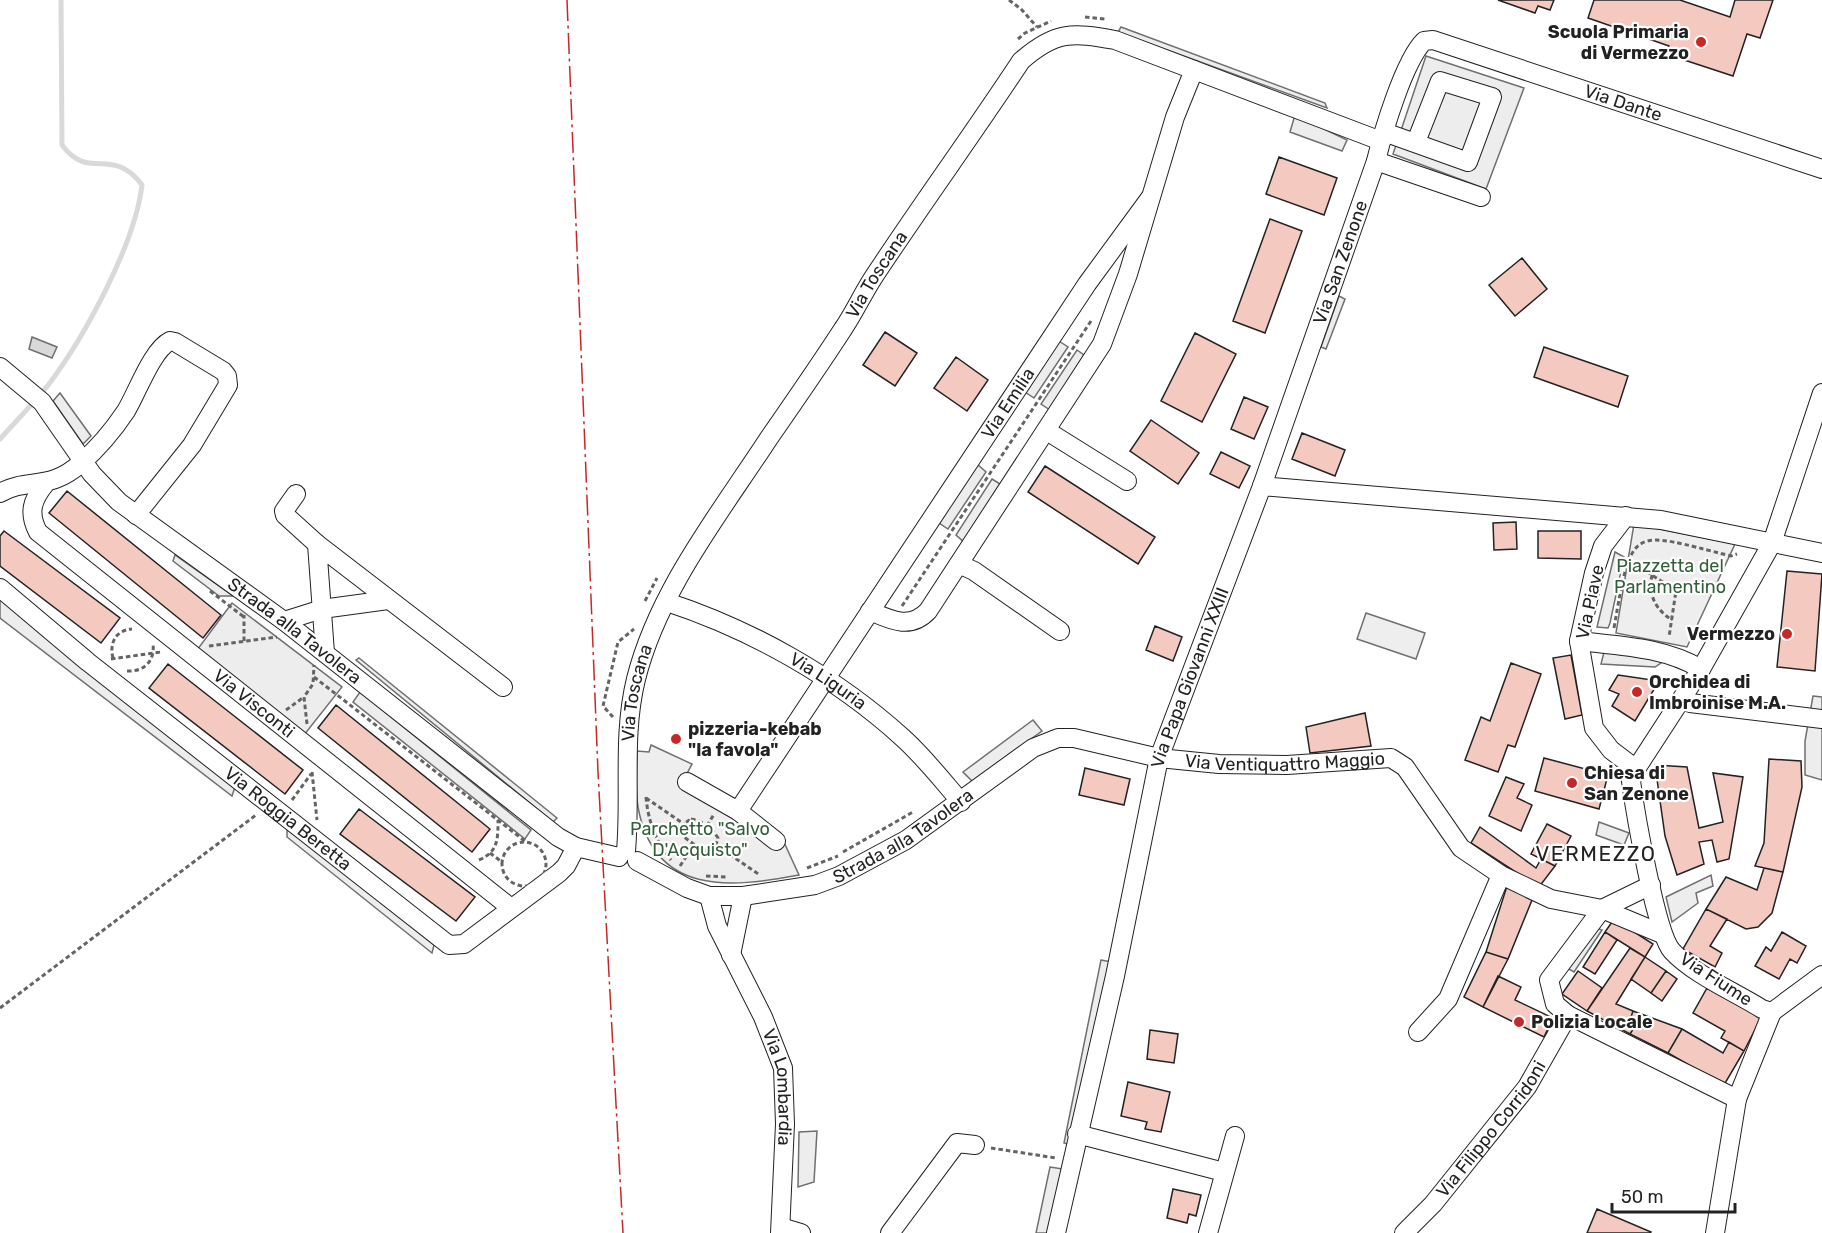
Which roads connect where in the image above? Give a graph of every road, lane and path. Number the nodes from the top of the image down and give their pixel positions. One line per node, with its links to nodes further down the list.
1 (1009, 0): 5 (path)
2 (1078, 17): 4 (path)
3 (1054, 20): 5 (path)
4 (1107, 20)
5 (1042, 33): 7 (path); 8 (street, Via Toscana); 38 (street, Via Toscana)
6 (1424, 41): 9 (street, Via San Zenone); 12 (street, Via Dante)
7 (1012, 45)
8 (1194, 70): 9 (street, Via Toscana); 14 (street, Via Emilia)
9 (1382, 136): 10 (street, Via Toscana); 11 (street, Via San Zenone)
10 (1416, 142): 10 (street, Via Toscana)
11 (1376, 161): 13 (street); 22 (street, Via San Zenone)
12 (1822, 169)
13 (1481, 197)
14 (1150, 198): 18 (street, Via Emilia); 41 (street, Via Emilia)
15 (1095, 315): 44 (path)
16 (0, 367): 19 (street, Strada alla Tavolera)
17 (1822, 393): 27 (street)
18 (1047, 431): 20 (street); 32 (street, Via Emilia)
19 (83, 462): 21 (street); 25 (street, Strada alla Tavolera); 25 (street)
20 (1127, 481)
21 (45, 484): 23 (street); 81 (street, Via Visconti)
22 (1262, 486): 26 (street); 63 (street, Via Papa Giovanni XXIII)
23 (0, 493)
24 (296, 494): 28 (street)
25 (136, 515): 36 (street, Strada alla Tavolera)
26 (1626, 516): 27 (street); 50 (street, Via Piave)
27 (1772, 543): 30 (street); 55 (street)
28 (318, 544): 37 (street); 39 (street)
29 (1741, 553): 31 (path)
30 (1822, 553)
31 (1628, 559): 33 (path); 51 (path)
32 (959, 564): 44 (street, Via Emilia); 47 (street)
33 (1652, 575): 42 (path); 42 (path)
34 (659, 576): 40 (path)
35 (0, 588): 69 (street, Via Roggia Beretta)
36 (244, 592): 43 (street, Strada alla Tavolera); 49 (path)
37 (388, 600): 39 (street); 59 (street)
38 (667, 602): 58 (street, Via Liguria); 79 (street, Via Toscana)
39 (322, 609): 43 (street); 53 (street)
40 (641, 610)
41 (870, 611): 44 (street); 58 (street, Via Emilia)
42 (1672, 620): 52 (path)
43 (284, 621): 53 (street, Strada alla Tavolera)
44 (898, 621)
45 (636, 627): 61 (path)
46 (137, 629): 54 (path)
47 (1060, 631)
48 (150, 638): 56 (path)
49 (244, 641)
50 (1579, 641): 51 (street); 64 (street, Via Piave)
51 (1611, 645): 55 (street)
52 (1668, 645)
53 (325, 653): 77 (street, Strada alla Tavolera)
54 (113, 659)
55 (1701, 669): 60 (street)
56 (126, 671)
57 (314, 677): 71 (path)
58 (825, 677): 68 (street, Via Liguria); 70 (street, Via Emilia)
59 (503, 687)
60 (1682, 699): 62 (street); 64 (street)
61 (615, 718)
62 (1822, 719)
63 (1159, 759): 68 (street, Strada alla Tavolera); 84 (street, Via Ventiquattro Maggio); 98 (street, Via Papa Giovanni XXIII)
64 (1636, 769): 85 (street)
65 (312, 773): 69 (path)
66 (687, 782): 70 (street)
67 (646, 798): 72 (path)
68 (962, 802): 87 (street, Strada alla Tavolera)
69 (275, 808): 88 (street, Via Roggia Beretta); 93 (path)
70 (738, 811): 73 (street)
71 (498, 820): 74 (path); 78 (path)
72 (684, 824): 75 (path); 76 (path)
73 (776, 841)
74 (526, 842): 80 (path); 80 (path)
75 (694, 845): 76 (path); 82 (path)
76 (717, 845): 83 (path)
77 (576, 847): 79 (street, Strada alla Tavolera); 88 (street, Via Roggia Beretta)
78 (490, 853): 80 (path); 81 (path)
79 (627, 856): 86 (street, Strada alla Tavolera)
80 (502, 862)
81 (456, 864): 88 (street, Via Visconti)
82 (680, 866)
83 (760, 875)
84 (1501, 875): 89 (street, Via Ventiquattro Maggio); 96 (street)
85 (1652, 885): 89 (street); 90 (street)
86 (709, 896): 87 (street, Strada alla Tavolera); 91 (street, Via Lombardia)
87 (743, 896): 91 (street)
88 (511, 908)
89 (1602, 909): 90 (street); 95 (street)
90 (1662, 934): 94 (street, Via Fiume)
91 (731, 955): 103 (street, Via Lombardia)
92 (1822, 975): 94 (street)
93 (0, 1008)
94 (1772, 1012): 97 (street)
95 (1568, 1015): 97 (street); 108 (street, Via Filippo Corridoni)
96 (1418, 1032)
97 (1737, 1099): 109 (street)
98 (1077, 1134): 101 (street, Via Papa Giovanni XXIII); 102 (street)
99 (1235, 1136): 102 (street)
100 (975, 1145): 101 (path); 105 (street)
101 (1071, 1161): 106 (street, Via Papa Giovanni XXIII)
102 (1224, 1172): 107 (street)
103 (781, 1230): 104 (street)
104 (801, 1233)
105 (890, 1233)
106 (1056, 1233)
107 (1208, 1233)
108 (1404, 1233)
109 (1715, 1233)

